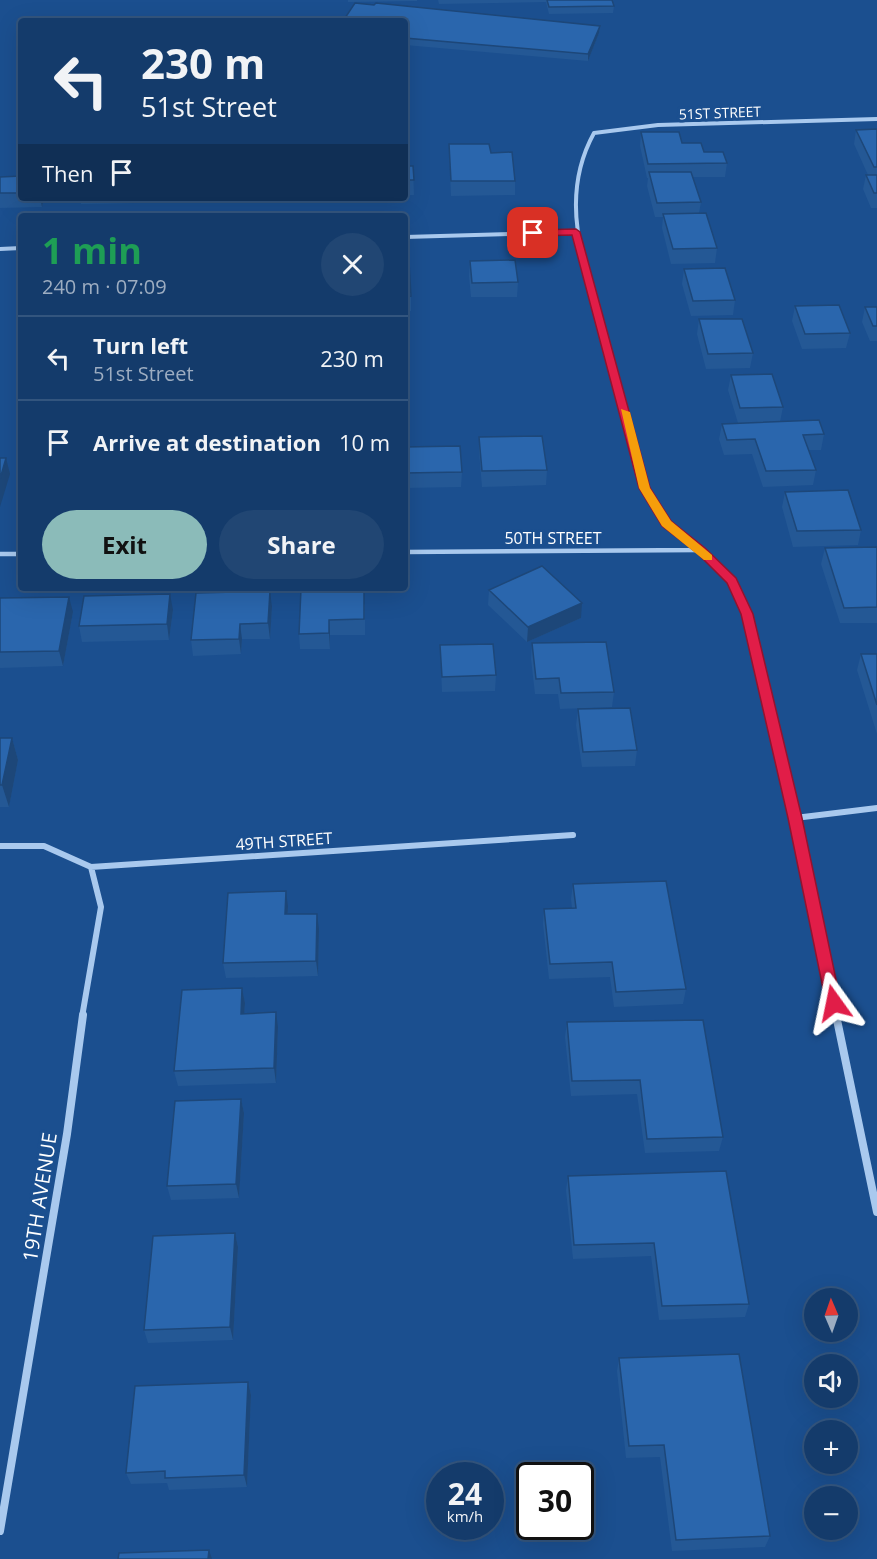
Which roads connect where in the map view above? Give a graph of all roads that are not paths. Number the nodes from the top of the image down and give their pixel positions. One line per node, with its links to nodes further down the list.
1 (877, 119): 2 (street, 51ST STREET)
2 (576, 232): 3 (street); 6 (street)
3 (408, 237)
4 (18, 248): 5 (street)
5 (0, 249)
6 (701, 550): 7 (street, 50TH STREET); 11 (street)
7 (408, 552)
8 (0, 554): 9 (street)
9 (18, 554)
10 (877, 808): 11 (street)
11 (795, 818): 15 (street)
12 (573, 835): 14 (street, 49TH STREET)
13 (0, 846): 14 (street, 49TH STREET)
14 (91, 867): 16 (street, 19TH AVENUE)
15 (877, 1212)
16 (0, 1531)

